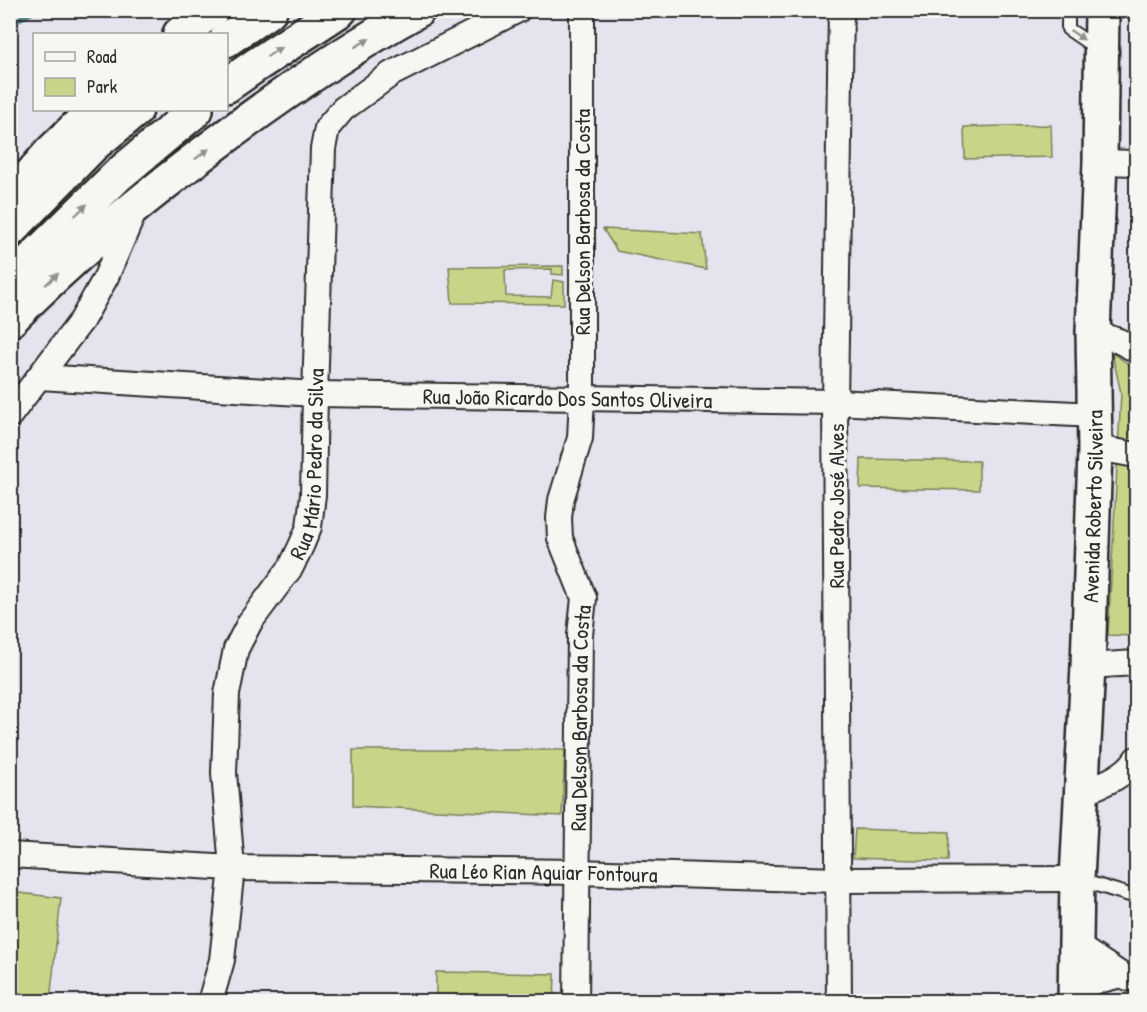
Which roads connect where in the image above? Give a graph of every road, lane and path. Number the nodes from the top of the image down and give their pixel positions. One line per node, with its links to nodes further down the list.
1 (212, 10): 10 (main road)
2 (270, 10): 11 (main road)
3 (340, 10): 13 (main road, one-way to 3)
4 (418, 10): 20 (main road, one-way to 4)
5 (518, 10): 27 (street, Rua Mário Pedro da Silva)
6 (582, 10): 28 (street, Rua Delson Barbosa da Costa)
7 (841, 10): 29 (street, Rua Pedro José Alves)
8 (1068, 10): 12 (lane, one-way to 12)
9 (1102, 10): 12 (main road, Avenida Roberto Silveira)
10 (181, 33)
11 (228, 39)
12 (1102, 52): 17 (main road, Avenida Roberto Silveira)
13 (228, 85)
14 (93, 111): 19 (main road)
15 (135, 111): 21 (main road)
16 (195, 111): 22 (main road, one-way to 16)
17 (1100, 162): 18 (street); 24 (main road, Avenida Roberto Silveira)
18 (1137, 163)
19 (10, 199)
20 (137, 205): 23 (main road, one-way to 20); 26 (street)
21 (10, 230)
22 (10, 281)
23 (10, 320)
24 (1093, 332): 25 (street); 31 (main road, Avenida Roberto Silveira)
25 (1137, 350)
26 (40, 377): 27 (street, Rua João Ricardo Dos Santos Oliveira); 30 (street)
27 (315, 394): 28 (street, Rua João Ricardo Dos Santos Oliveira); 39 (street, Rua Mário Pedro da Silva)
28 (582, 398): 29 (street, Rua João Ricardo Dos Santos Oliveira); 40 (street, Rua Delson Barbosa da Costa)
29 (836, 402): 31 (street, Rua João Ricardo Dos Santos Oliveira); 42 (street, Rua Pedro José Alves)
30 (10, 415)
31 (1095, 415): 32 (main road, Avenida Roberto Silveira)
32 (1095, 450): 33 (street); 35 (main road, Avenida Roberto Silveira)
33 (1137, 455)
34 (1137, 663): 35 (street)
35 (1088, 666): 37 (main road, Avenida Roberto Silveira)
36 (1137, 759): 37 (street)
37 (1081, 793): 41 (main road, Avenida Roberto Silveira)
38 (10, 855): 39 (street, Rua Léo Rian Aguiar Fontoura)
39 (232, 868): 40 (street, Rua Léo Rian Aguiar Fontoura); 47 (street, Rua Mário Pedro da Silva)
40 (577, 872): 42 (street, Rua Léo Rian Aguiar Fontoura); 48 (street, Rua Delson Barbosa da Costa)
41 (1077, 879): 42 (street, Rua Léo Rian Aguiar Fontoura); 43 (lane); 44 (main road, Avenida Roberto Silveira)
42 (839, 880): 49 (street, Rua Pedro José Alves)
43 (1137, 897)
44 (1076, 945): 45 (street); 46 (main road, Avenida Roberto Silveira)
45 (1129, 978): 46 (street)
46 (1075, 994)
47 (210, 1002)
48 (576, 1002)
49 (839, 1002)

